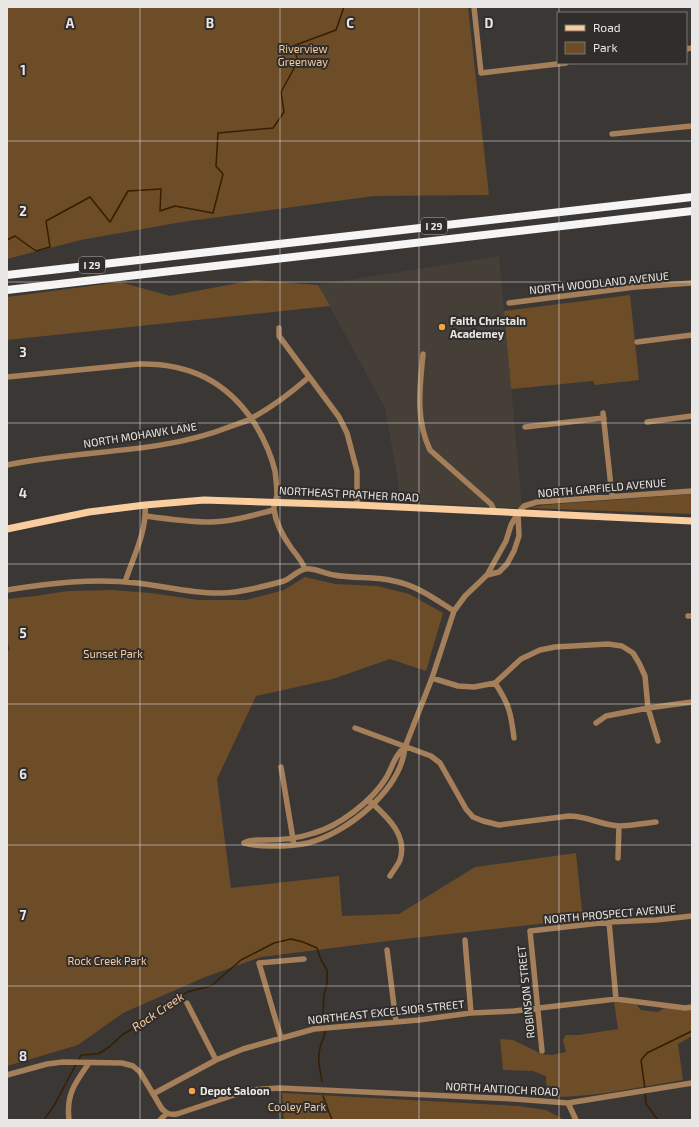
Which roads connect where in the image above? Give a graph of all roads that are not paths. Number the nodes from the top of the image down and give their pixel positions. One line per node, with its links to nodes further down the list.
1 (474, 7): 2 (street)
2 (558, 64)
3 (692, 126): 4 (street)
4 (612, 134)
5 (692, 197): 7 (highway, I 29)
6 (692, 211): 9 (highway, I 29)
7 (7, 275)
8 (692, 283): 10 (street, NORTH WOODLAND AVENUE)
9 (7, 290)
10 (509, 303)
11 (279, 328): 16 (street)
12 (692, 335): 13 (street)
13 (637, 342)
14 (423, 354): 28 (street)
15 (7, 377): 18 (street)
16 (309, 377): 18 (street, NORTH MOHAWK LANE); 26 (street)
17 (692, 416): 19 (street)
18 (251, 418): 21 (street, NORTH MOHAWK LANE); 24 (street)
19 (647, 422)
20 (525, 427): 23 (street)
21 (7, 465)
22 (692, 491): 23 (street, NORTH GARFIELD AVENUE)
23 (612, 496): 29 (street, NORTH GARFIELD AVENUE)
24 (276, 502): 25 (main road, NORTHEAST PRATHER ROAD); 26 (main road, NORTHEAST PRATHER ROAD); 27 (street)
25 (145, 505): 30 (street); 32 (main road, NORTHEAST PRATHER ROAD)
26 (357, 506): 28 (main road, NORTHEAST PRATHER ROAD)
27 (274, 510): 30 (street); 33 (street)
28 (495, 512): 29 (main road, NORTHEAST PRATHER ROAD)
29 (518, 513): 31 (main road, NORTHEAST PRATHER ROAD); 34 (street); 34 (street)
30 (146, 516): 35 (street)
31 (692, 522)
32 (7, 529)
33 (305, 569): 35 (street); 37 (street)
34 (488, 575): 37 (street)
35 (125, 582): 36 (street)
36 (7, 590)
37 (454, 611): 38 (street)
38 (432, 678): 39 (street); 46 (street)
39 (496, 682): 41 (street); 44 (street)
40 (692, 702): 41 (street)
41 (648, 708): 42 (street); 45 (street)
42 (596, 722)
43 (355, 728): 46 (street)
44 (514, 738)
45 (658, 741)
46 (405, 747): 48 (street); 49 (street); 51 (street)
47 (281, 767): 52 (street)
48 (368, 799): 49 (street); 52 (street)
49 (373, 804): 53 (street); 55 (street)
50 (656, 822): 51 (street)
51 (618, 826): 54 (street)
52 (293, 837): 53 (street); 53 (street)
53 (294, 845)
54 (618, 858)
55 (390, 876)
56 (692, 916): 57 (street, NORTH PROSPECT AVENUE)
57 (609, 922): 58 (street, NORTH PROSPECT AVENUE); 62 (street)
58 (530, 931): 65 (street, ROBINSON STREET)
59 (465, 940): 66 (street)
60 (387, 950): 67 (street)
61 (304, 959): 68 (street)
62 (616, 999): 64 (street, NORTHEAST EXCELSIOR STREET); 65 (street, NORTHEAST EXCELSIOR STREET)
63 (187, 1003): 70 (street)
64 (692, 1007)
65 (539, 1008): 66 (street, NORTHEAST EXCELSIOR STREET); 69 (street, ROBINSON STREET)
66 (471, 1013): 67 (street, NORTHEAST EXCELSIOR STREET)
67 (396, 1022): 68 (street, NORTHEAST EXCELSIOR STREET)
68 (281, 1038): 70 (street, NORTHEAST EXCELSIOR STREET)
69 (542, 1051)
70 (216, 1060): 74 (street, NORTHEAST EXCELSIOR STREET)
71 (86, 1062): 72 (street); 74 (street); 77 (street)
72 (7, 1075)
73 (692, 1083): 75 (street, NORTH ANTIOCH ROAD)
74 (153, 1094): 76 (street)
75 (568, 1103): 76 (street, NORTH ANTIOCH ROAD); 80 (street)
76 (167, 1113): 78 (street); 79 (street)
77 (69, 1120)
78 (160, 1120)
79 (168, 1120)
80 (576, 1120)

